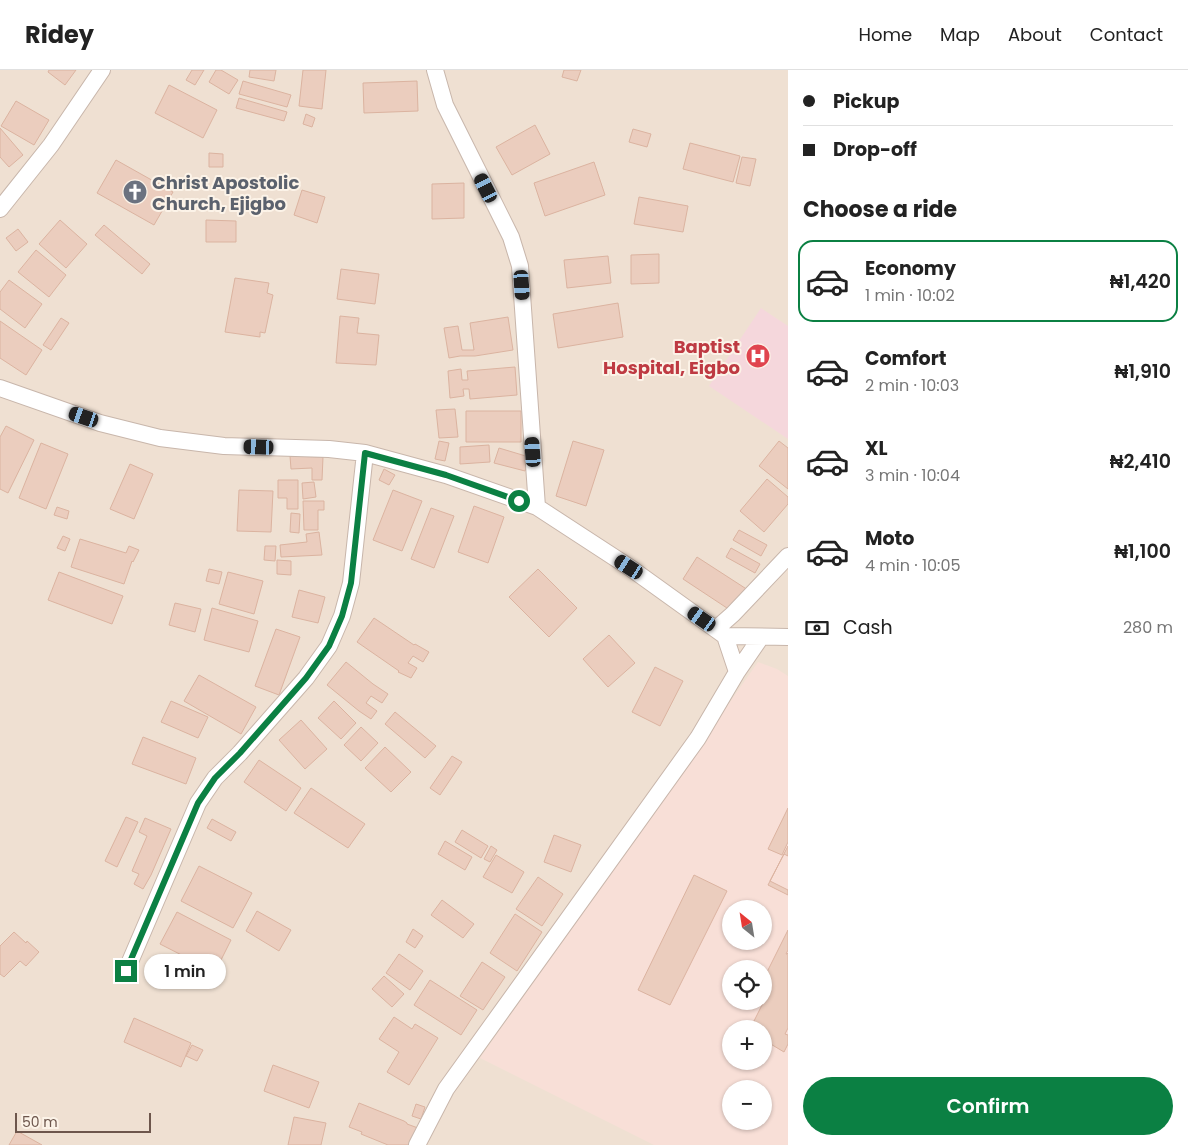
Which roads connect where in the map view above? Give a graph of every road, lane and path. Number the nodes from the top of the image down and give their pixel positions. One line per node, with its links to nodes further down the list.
1 (102, 70): 3 (street)
2 (435, 70): 6 (street)
3 (0, 209)
4 (0, 388): 5 (street)
5 (365, 453): 6 (street); 12 (street)
6 (537, 507): 8 (street)
7 (788, 556): 8 (street)
8 (721, 633): 9 (street); 11 (street)
9 (761, 637): 10 (street); 11 (street)
10 (788, 637)
11 (737, 672): 13 (street)
12 (126, 971)
13 (418, 1145)

